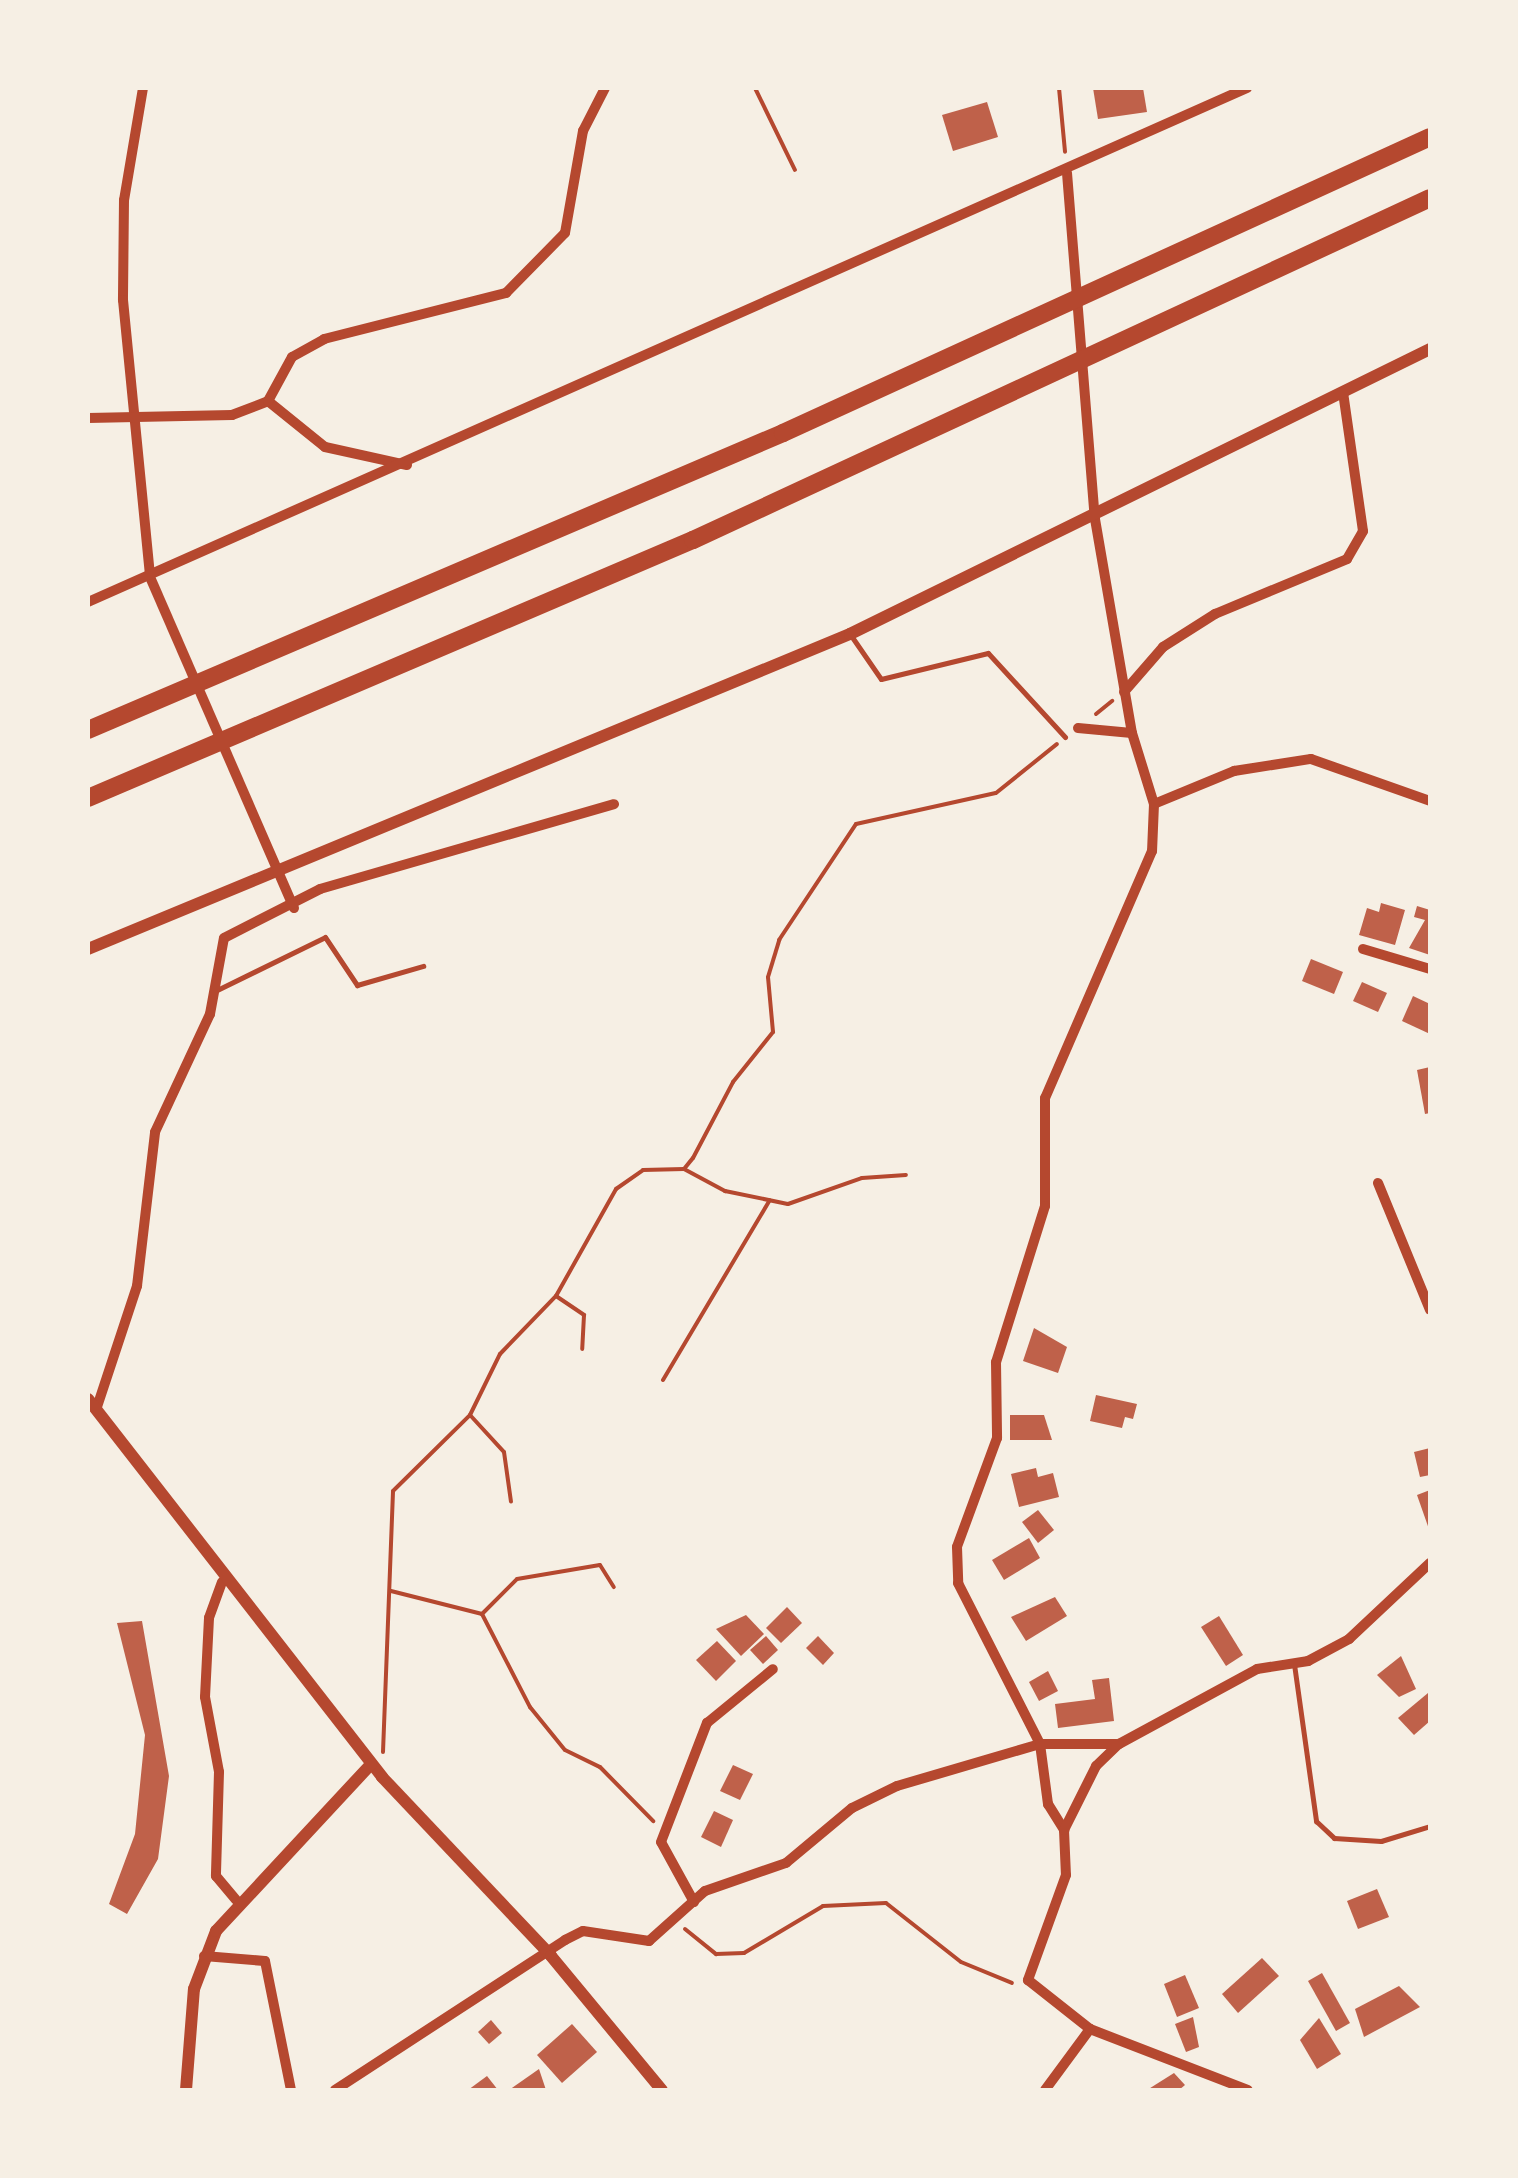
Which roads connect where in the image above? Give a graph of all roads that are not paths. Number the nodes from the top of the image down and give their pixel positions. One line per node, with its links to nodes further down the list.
1 (142, 88): 11 (street)
2 (605, 88): 9 (street)
3 (1246, 88): 5 (street)
4 (1430, 136): 19 (highway)
5 (1068, 172): 12 (street); 13 (street)
6 (1430, 198): 22 (highway)
7 (1430, 349): 8 (street)
8 (1343, 392): 13 (street); 17 (street)
9 (268, 401): 11 (street); 12 (street)
10 (88, 418): 11 (street)
11 (139, 418): 14 (street)
12 (408, 466): 14 (street)
13 (1095, 519): 16 (street); 17 (street)
14 (150, 577): 15 (street); 26 (street)
15 (88, 602)
16 (850, 634): 21 (lane); 26 (street)
17 (1124, 692): 20 (street)
18 (1078, 728): 20 (street)
19 (88, 730)
20 (1132, 733): 25 (street)
21 (1065, 737)
22 (88, 798)
23 (1430, 801): 25 (street)
24 (614, 804): 27 (street)
25 (1154, 804): 40 (street)
26 (278, 874): 27 (street); 28 (street)
27 (294, 908): 32 (street)
28 (88, 949)
29 (1363, 949): 31 (street)
30 (423, 966): 32 (lane)
31 (1430, 969)
32 (214, 992): 35 (street)
33 (1378, 1183): 34 (street)
34 (1430, 1310)
35 (92, 1404): 37 (street)
36 (1430, 1562): 38 (street)
37 (222, 1582): 42 (street); 45 (street)
38 (1294, 1663): 41 (street); 43 (lane)
39 (774, 1669): 46 (street)
40 (1040, 1744): 41 (street); 44 (street); 46 (street)
41 (1119, 1744): 44 (street)
42 (371, 1764): 45 (street); 48 (street)
43 (1430, 1826)
44 (1064, 1830): 49 (street)
45 (236, 1900): 47 (street)
46 (694, 1902): 48 (street)
47 (204, 1956): 50 (street); 51 (street)
48 (551, 1956): 52 (street); 53 (street)
49 (1090, 2028): 54 (street); 55 (street)
50 (186, 2090)
51 (292, 2090)
52 (335, 2090)
53 (662, 2090)
54 (1045, 2090)
55 (1248, 2090)

